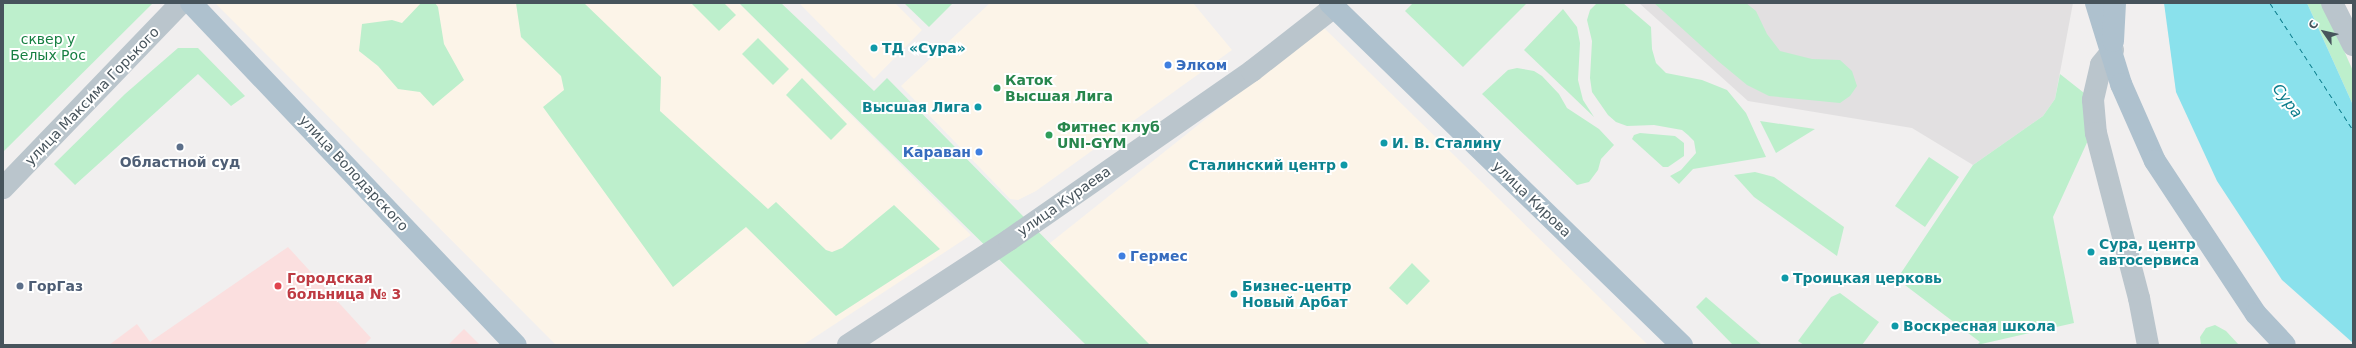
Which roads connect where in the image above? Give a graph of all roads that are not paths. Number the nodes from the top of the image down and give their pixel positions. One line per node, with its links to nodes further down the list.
1 (181, 3): 9 (street, улица Максима Горького)
2 (191, 3): 10 (main road, улица Володарского)
3 (2096, 3): 8 (main road)
4 (2115, 3): 8 (main road)
5 (2332, 3): 7 (street)
6 (1336, 4): 11 (street, улица Кураева); 12 (main road, улица Кирова)
7 (2353, 45)
8 (2113, 50): 13 (street); 14 (main road)
9 (3, 188)
10 (516, 345)
11 (848, 345)
12 (1682, 345)
13 (2148, 345)
14 (2285, 345)

